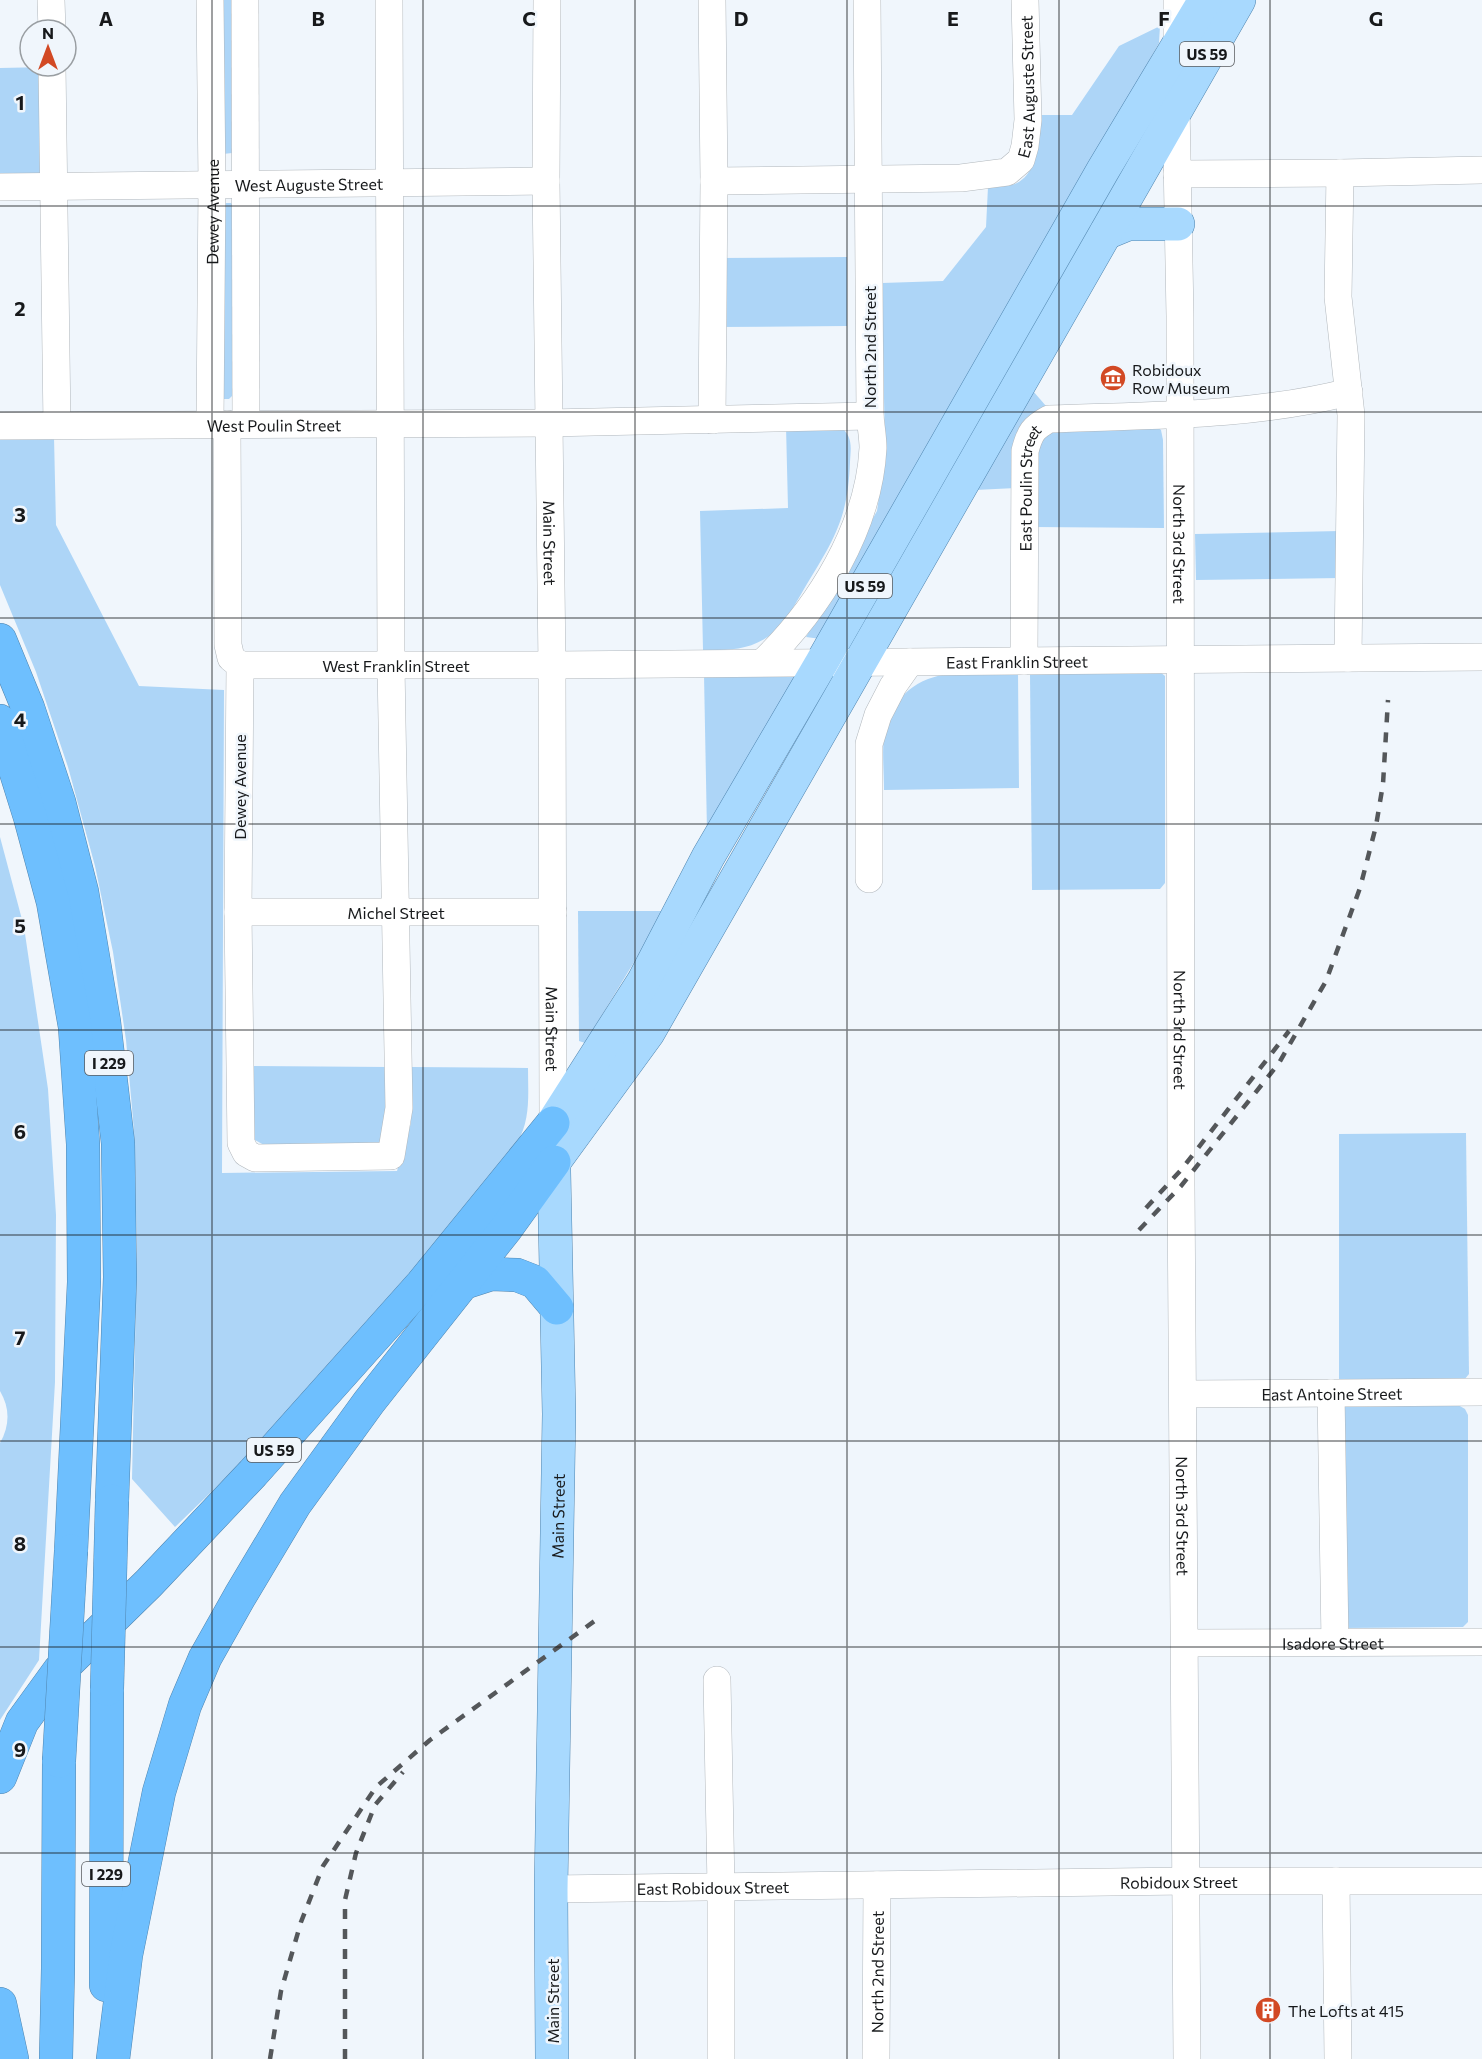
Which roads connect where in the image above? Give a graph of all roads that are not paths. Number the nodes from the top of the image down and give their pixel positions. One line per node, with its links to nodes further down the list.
1 (51, 0): 12 (street)
2 (210, 0): 23 (street, Dewey Avenue)
3 (245, 0): 24 (street, Dewey Avenue)
4 (389, 0): 22 (street)
5 (547, 0): 20 (street, Main Street)
6 (712, 0): 21 (street)
7 (867, 0): 19 (street, North 2nd Street)
8 (1025, 0): 19 (street, East Auguste Street)
9 (1177, 0): 13 (street, North 3rd Street)
10 (1205, 0): 13 (main road, US 59)
11 (1239, 0): 15 (main road, US 59)
12 (52, 18)
13 (1177, 49): 15 (street, North 3rd Street); 44 (main road, US 59)
14 (52, 78): 25 (street)
15 (1176, 108): 18 (street, North 3rd Street); 28 (main road, US 59)
16 (1482, 170): 17 (street)
17 (1340, 173): 18 (street); 29 (street)
18 (1178, 174): 27 (street, North 3rd Street)
19 (868, 179): 21 (street); 30 (street, North 2nd Street)
20 (546, 181): 22 (street, West Auguste Street); 34 (street, Main Street)
21 (714, 181): 32 (street)
22 (391, 182): 24 (street, West Auguste Street); 33 (street)
23 (212, 184): 24 (street, West Auguste Street); 25 (street, West Auguste Street); 35 (street, Dewey Avenue)
24 (245, 184): 35 (street, Dewey Avenue)
25 (54, 186): 26 (street, West Auguste Street); 36 (street)
26 (0, 187)
27 (1178, 224): 28 (main road); 31 (street, North 3rd Street)
28 (1106, 233): 46 (main road, US 59)
29 (1349, 392): 31 (street, East Poulin Street); 40 (street)
30 (870, 416): 32 (street); 43 (street, North 2nd Street)
31 (1180, 416): 41 (street, North 3rd Street); 42 (street, East Poulin Street)
32 (712, 420): 34 (street)
33 (389, 423): 34 (street, West Poulin Street); 35 (street, West Poulin Street); 49 (street)
34 (549, 423): 48 (street, Main Street)
35 (228, 424): 36 (street, West Poulin Street); 47 (street, Dewey Avenue)
36 (57, 425): 37 (street, West Poulin Street)
37 (0, 426)
38 (0, 640): 76 (highway, I 229, bridge)
39 (1482, 657): 40 (street, East Franklin Street)
40 (1347, 658): 41 (street, East Franklin Street)
41 (1181, 660): 42 (street, East Franklin Street); 61 (street, North 3rd Street)
42 (1024, 661): 45 (street, East Franklin Street)
43 (763, 662): 44 (street, East Franklin Street); 48 (street, East Franklin Street)
44 (822, 662): 46 (street, East Franklin Street); 55 (main road, US 59)
45 (910, 662): 46 (street, East Franklin Street); 51 (street)
46 (860, 663): 56 (main road, US 59)
47 (240, 665): 49 (street, West Franklin Street); 52 (street, Dewey Avenue)
48 (552, 665): 49 (street, West Franklin Street); 54 (street, Main Street)
49 (391, 666): 53 (street)
50 (0, 721): 75 (highway, I 229, bridge)
51 (869, 879)
52 (238, 912): 53 (street, Michel Street); 53 (street, Dewey Avenue)
53 (395, 912): 54 (street, Michel Street)
54 (553, 912): 55 (street, Main Street)
55 (553, 1123): 56 (main road, Main Street); 66 (highway, US 59)
56 (554, 1162): 57 (highway, US 59); 58 (main road, Main Street)
57 (464, 1283): 58 (highway); 77 (highway, US 59)
58 (557, 1308): 72 (main road, Main Street)
59 (1482, 1392): 60 (street, East Antoine Street)
60 (1331, 1393): 61 (street, East Antoine Street); 62 (street)
61 (1184, 1394): 64 (street, North 3rd Street)
62 (1335, 1642): 63 (street, Isadore Street); 64 (street, Isadore Street)
63 (1482, 1642)
64 (1185, 1643): 67 (street, North 3rd Street)
65 (717, 1680): 71 (street)
66 (0, 1777)
67 (1186, 1881): 68 (street, Robidoux Street); 70 (street, Robidoux Street); 81 (street, North 3rd Street)
68 (1336, 1881): 69 (street, Robidoux Street); 82 (street)
69 (1482, 1881)
70 (877, 1885): 71 (street, East Robidoux Street); 80 (street, North 2nd Street)
71 (721, 1887): 72 (street, East Robidoux Street); 79 (street)
72 (550, 1889): 78 (main road, Main Street)
73 (0, 2004): 74 (highway)
74 (12, 2059)
75 (56, 2059)
76 (106, 2059)
77 (113, 2059)
78 (552, 2059)
79 (721, 2059)
80 (876, 2059)
81 (1187, 2059)
82 (1338, 2059)

